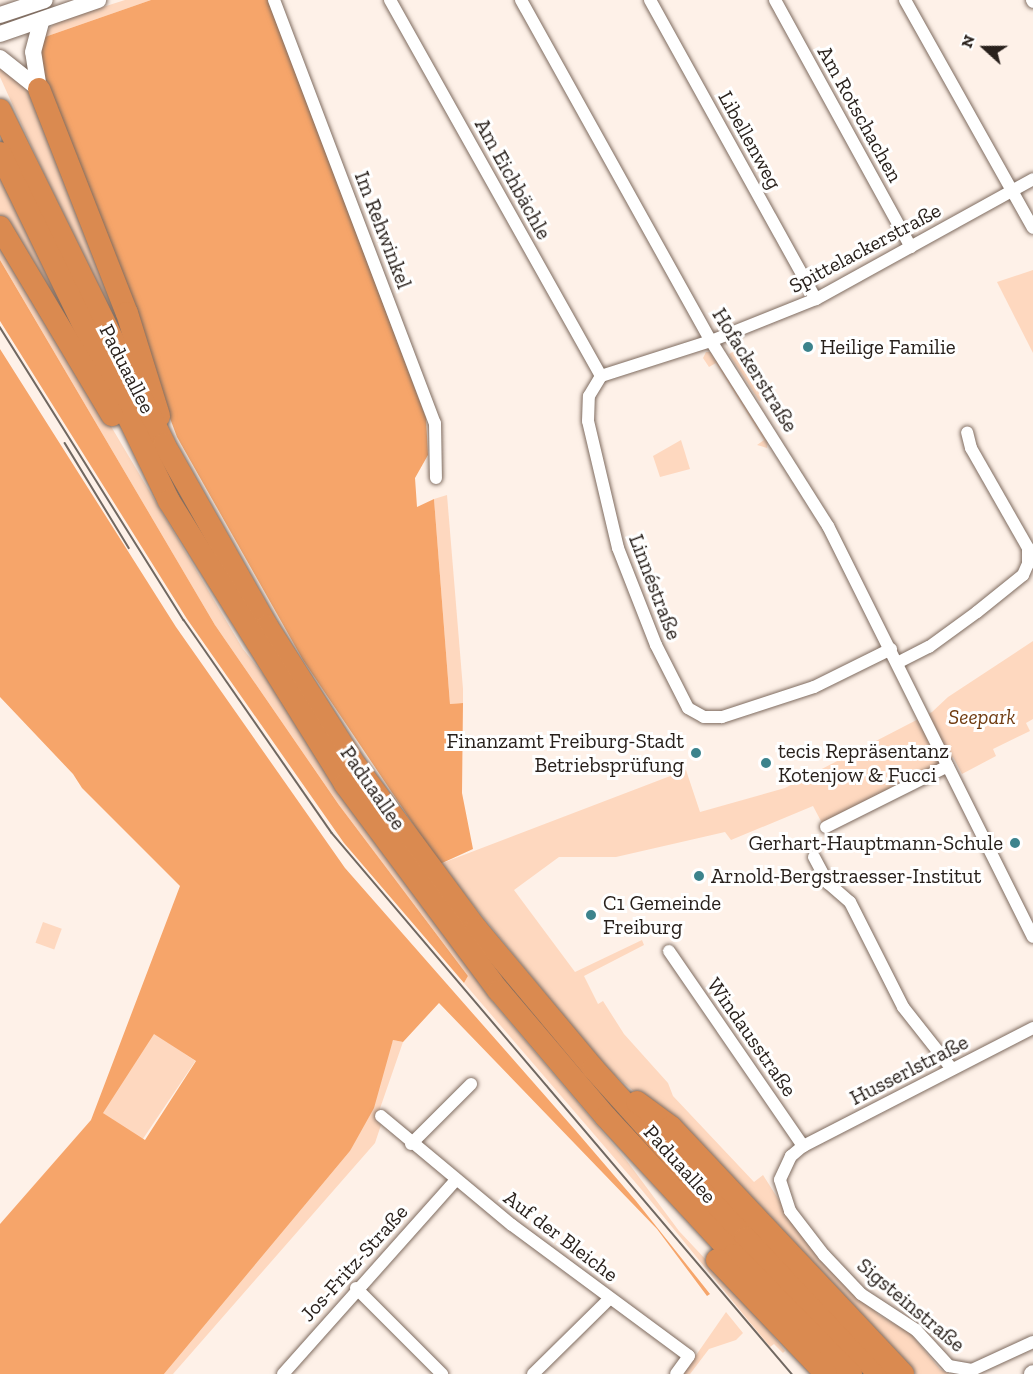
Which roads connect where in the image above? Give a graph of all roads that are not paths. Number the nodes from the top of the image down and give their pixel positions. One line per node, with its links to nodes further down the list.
1 (45, 0): 10 (main road)
2 (98, 0): 12 (main road)
3 (274, 0): 28 (street, Im Rehwinkel)
4 (390, 0): 25 (street, Am Eichbächle)
5 (521, 0): 24 (street, Hofackerstraße)
6 (650, 0): 23 (street, Libellenweg)
7 (775, 0): 22 (street, Am Rotschachen)
8 (905, 0): 19 (street)
9 (0, 1): 10 (main road)
10 (18, 9): 11 (main road)
11 (0, 15)
12 (41, 22): 13 (main road); 15 (main road)
13 (0, 34)
14 (0, 58): 15 (main road)
15 (39, 89): 27 (highway)
16 (2, 114): 27 (highway, Paduaallee)
17 (0, 153): 29 (highway, Paduaallee)
18 (1033, 179): 19 (street, Spittelackerstraße)
19 (1012, 191): 21 (street); 22 (street, Spittelackerstraße)
20 (0, 227): 29 (highway)
21 (1033, 228)
22 (911, 247): 23 (street, Spittelackerstraße)
23 (816, 298): 24 (street, Spittelackerstraße)
24 (711, 340): 25 (street); 30 (street, Hofackerstraße)
25 (601, 376): 30 (street, Linnéstraße)
26 (967, 432): 31 (street)
27 (164, 444): 38 (highway, Paduaallee)
28 (436, 477)
29 (169, 501): 42 (highway, Paduaallee)
30 (891, 650): 31 (street, Hofackerstraße)
31 (897, 663): 32 (street, Hofackerstraße)
32 (948, 766): 33 (street); 35 (street, Hofackerstraße)
33 (826, 827)
34 (814, 857): 39 (street)
35 (1033, 937)
36 (669, 951): 44 (street, Windausstraße)
37 (1033, 1028): 39 (street, Husserlstraße)
38 (593, 1068): 55 (highway, Paduaallee); 56 (highway)
39 (952, 1069): 44 (street, Husserlstraße)
40 (471, 1084): 43 (street)
41 (381, 1116): 43 (street, Auf der Bleiche)
42 (606, 1117): 53 (highway); 54 (highway, Paduaallee)
43 (411, 1144): 45 (street, Auf der Bleiche)
44 (803, 1146): 48 (street, Sigsteinstraße)
45 (456, 1180): 46 (street, Jos-Fritz-Straße); 47 (street, Auf der Bleiche)
46 (356, 1288): 49 (street, Jos-Fritz-Straße); 50 (street)
47 (610, 1298): 51 (street); 52 (street, Auf der Bleiche)
48 (1033, 1342)
49 (282, 1374)
50 (442, 1374)
51 (533, 1374)
52 (676, 1374)
53 (826, 1374)
54 (851, 1374)
55 (879, 1374)
56 (903, 1374)

